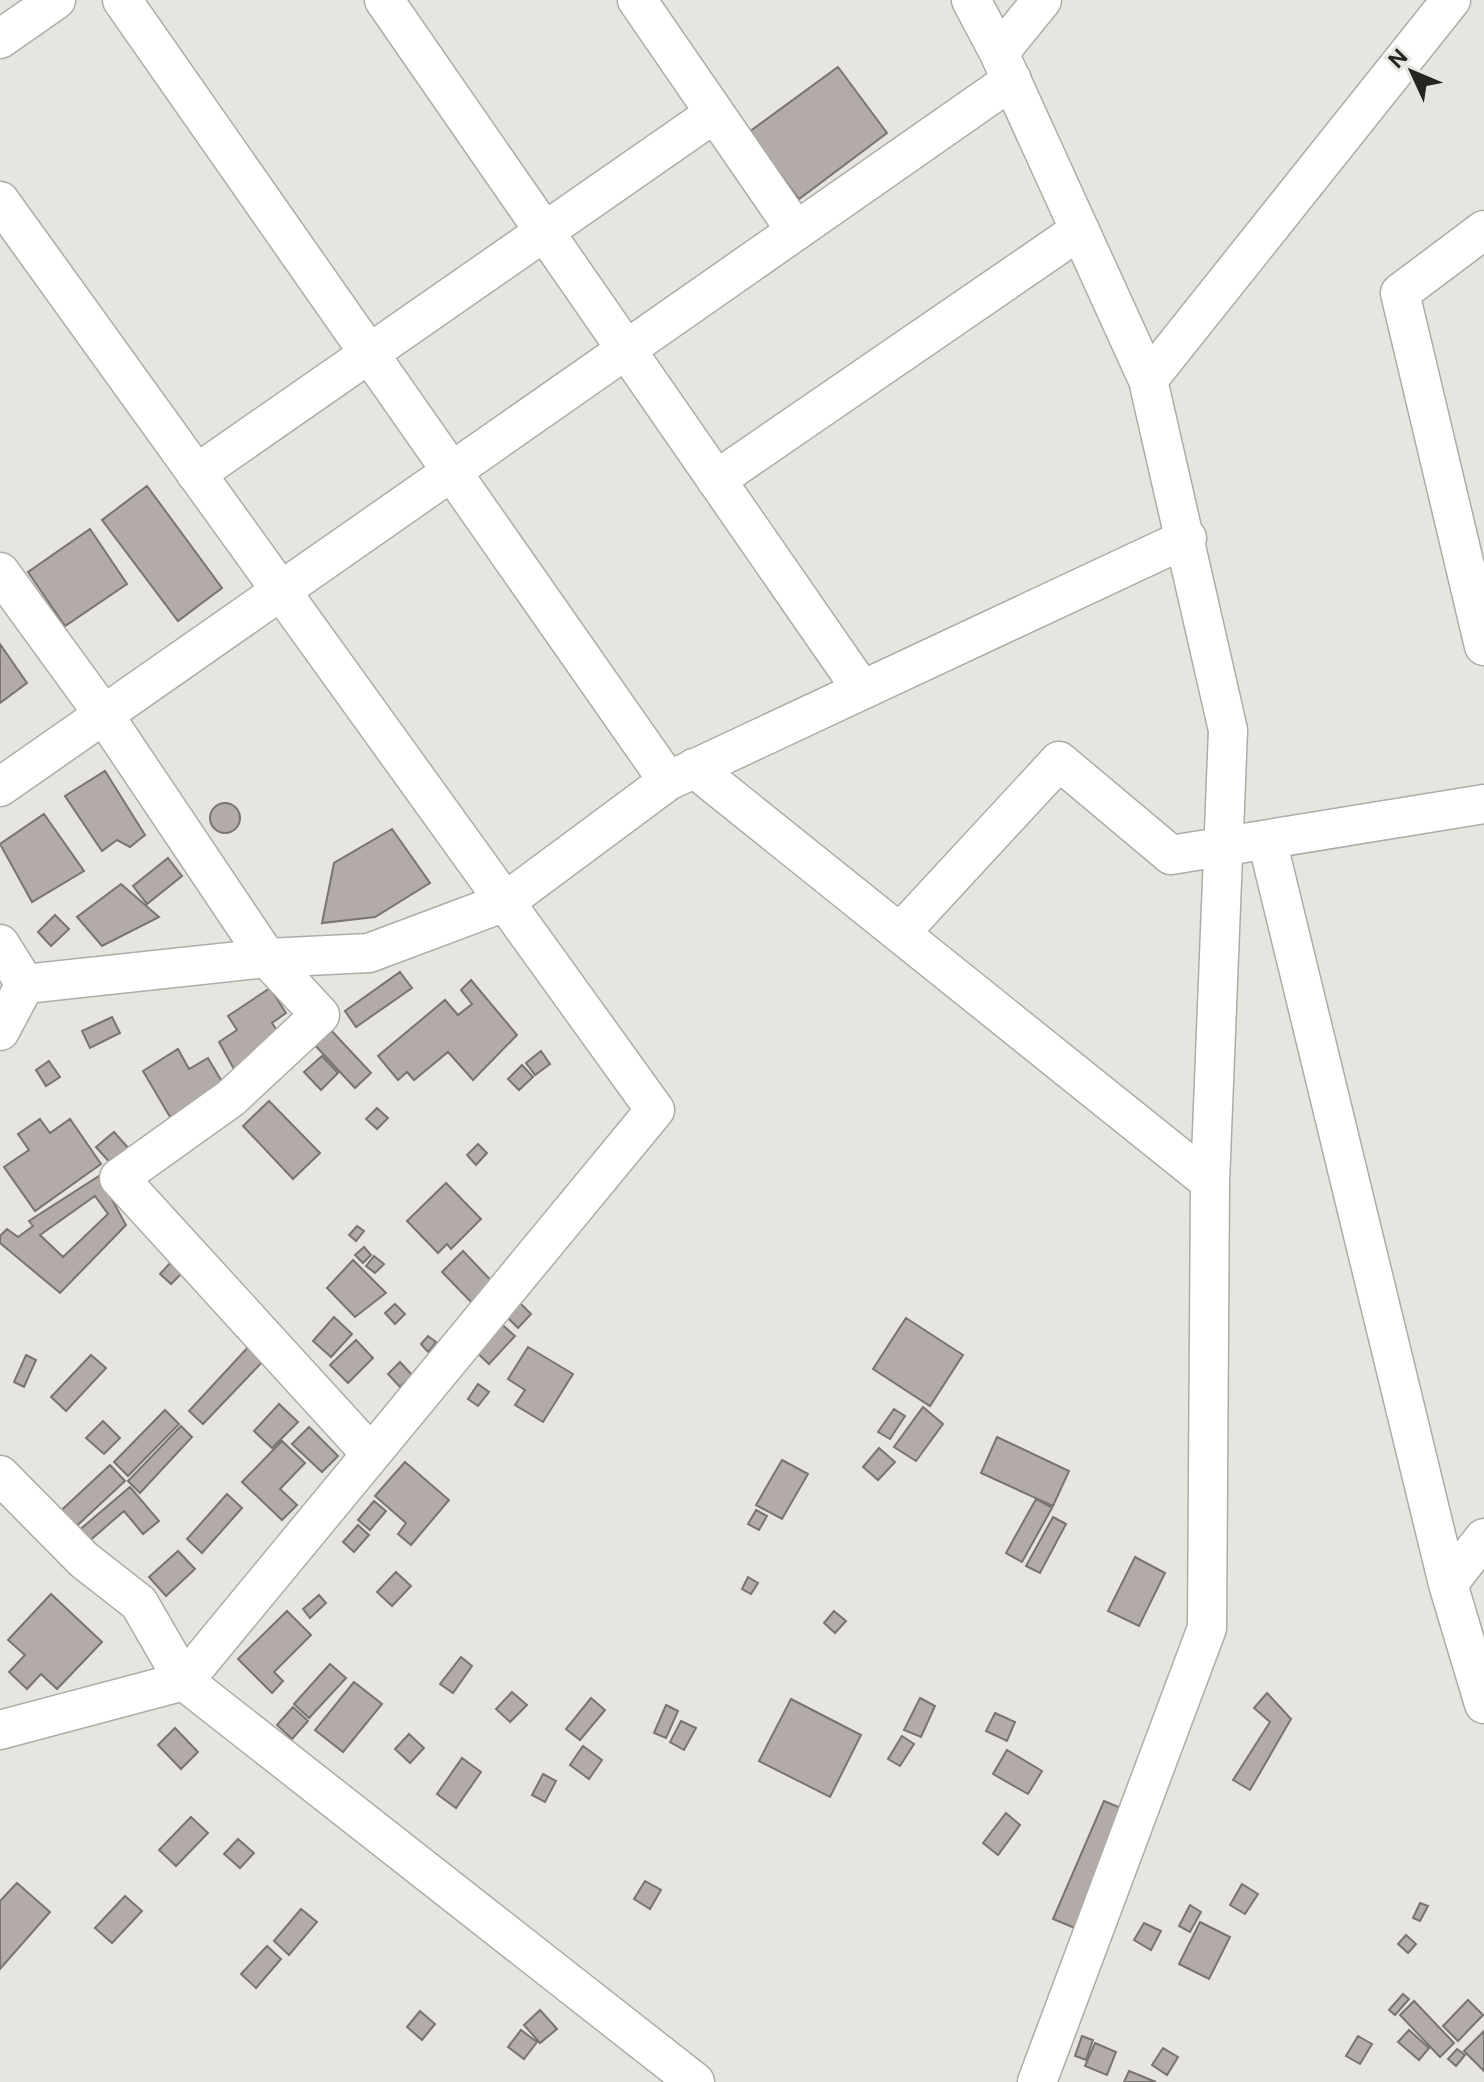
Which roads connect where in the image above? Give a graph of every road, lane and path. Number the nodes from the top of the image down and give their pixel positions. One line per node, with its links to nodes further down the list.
1 (56, 0): 8 (street)
2 (122, 0): 17 (street)
3 (384, 0): 15 (street)
4 (637, 0): 10 (street)
5 (971, 0): 9 (street)
6 (1042, 0): 9 (street)
7 (1451, 0): 18 (street)
8 (0, 39)
9 (1006, 66): 12 (street); 14 (street)
10 (715, 113): 14 (street); 15 (street)
11 (0, 201): 20 (street)
12 (1080, 230): 18 (street); 21 (street)
13 (1484, 230): 22 (street)
14 (796, 231): 16 (street)
15 (544, 232): 16 (street); 17 (street)
16 (626, 349): 19 (street); 21 (street)
17 (369, 354): 19 (street); 20 (street)
18 (1148, 380): 23 (street)
19 (452, 472): 25 (street); 29 (street)
20 (196, 474): 25 (street)
21 (716, 480): 27 (street)
22 (1472, 533): 26 (street)
23 (1187, 538): 27 (street); 33 (street)
24 (0, 572): 28 (street)
25 (281, 591): 28 (street); 34 (street)
26 (1484, 646)
27 (862, 690): 29 (street)
28 (104, 715): 30 (street); 37 (street)
29 (681, 775): 34 (street); 35 (street)
30 (0, 787)
31 (1484, 804): 32 (street)
32 (1267, 840): 33 (street); 44 (street)
33 (1224, 847): 35 (street); 40 (street)
34 (505, 902): 37 (street); 41 (street)
35 (900, 933): 40 (street)
36 (0, 944): 38 (street)
37 (267, 958): 38 (street); 41 (street)
38 (25, 984): 39 (street)
39 (0, 1031)
40 (1210, 1182): 49 (street)
41 (371, 1454): 45 (street)
42 (0, 1475): 45 (street)
43 (1484, 1538): 44 (street)
44 (1448, 1584): 46 (street)
45 (184, 1681): 47 (street); 48 (street)
46 (1484, 1704)
47 (0, 1730)
48 (695, 2082)
49 (1037, 2082)

